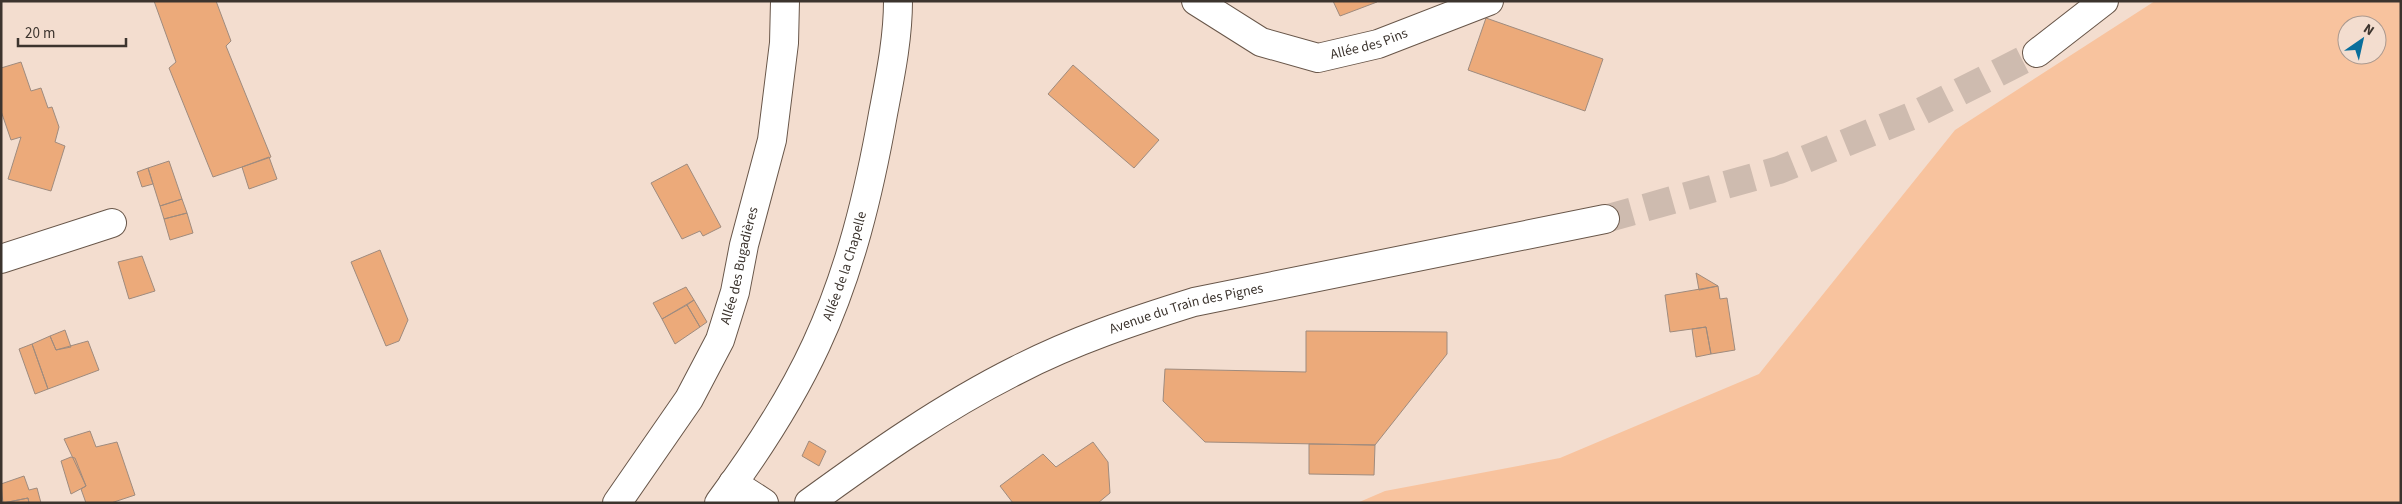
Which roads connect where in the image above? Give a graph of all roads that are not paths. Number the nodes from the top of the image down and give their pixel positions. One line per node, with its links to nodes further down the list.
1 (785, 1): 11 (street, Allée des Bugadières)
2 (898, 1): 10 (street, Allée de la Chapelle)
3 (1196, 1): 4 (street, Allée des Pins)
4 (1489, 1)
5 (2104, 1): 6 (street)
6 (2037, 53)
7 (1605, 219): 13 (street, Avenue du Train des Pignes)
8 (112, 223): 9 (street)
9 (1, 259)
10 (726, 493): 12 (street)
11 (617, 503)
12 (764, 503)
13 (808, 503)

